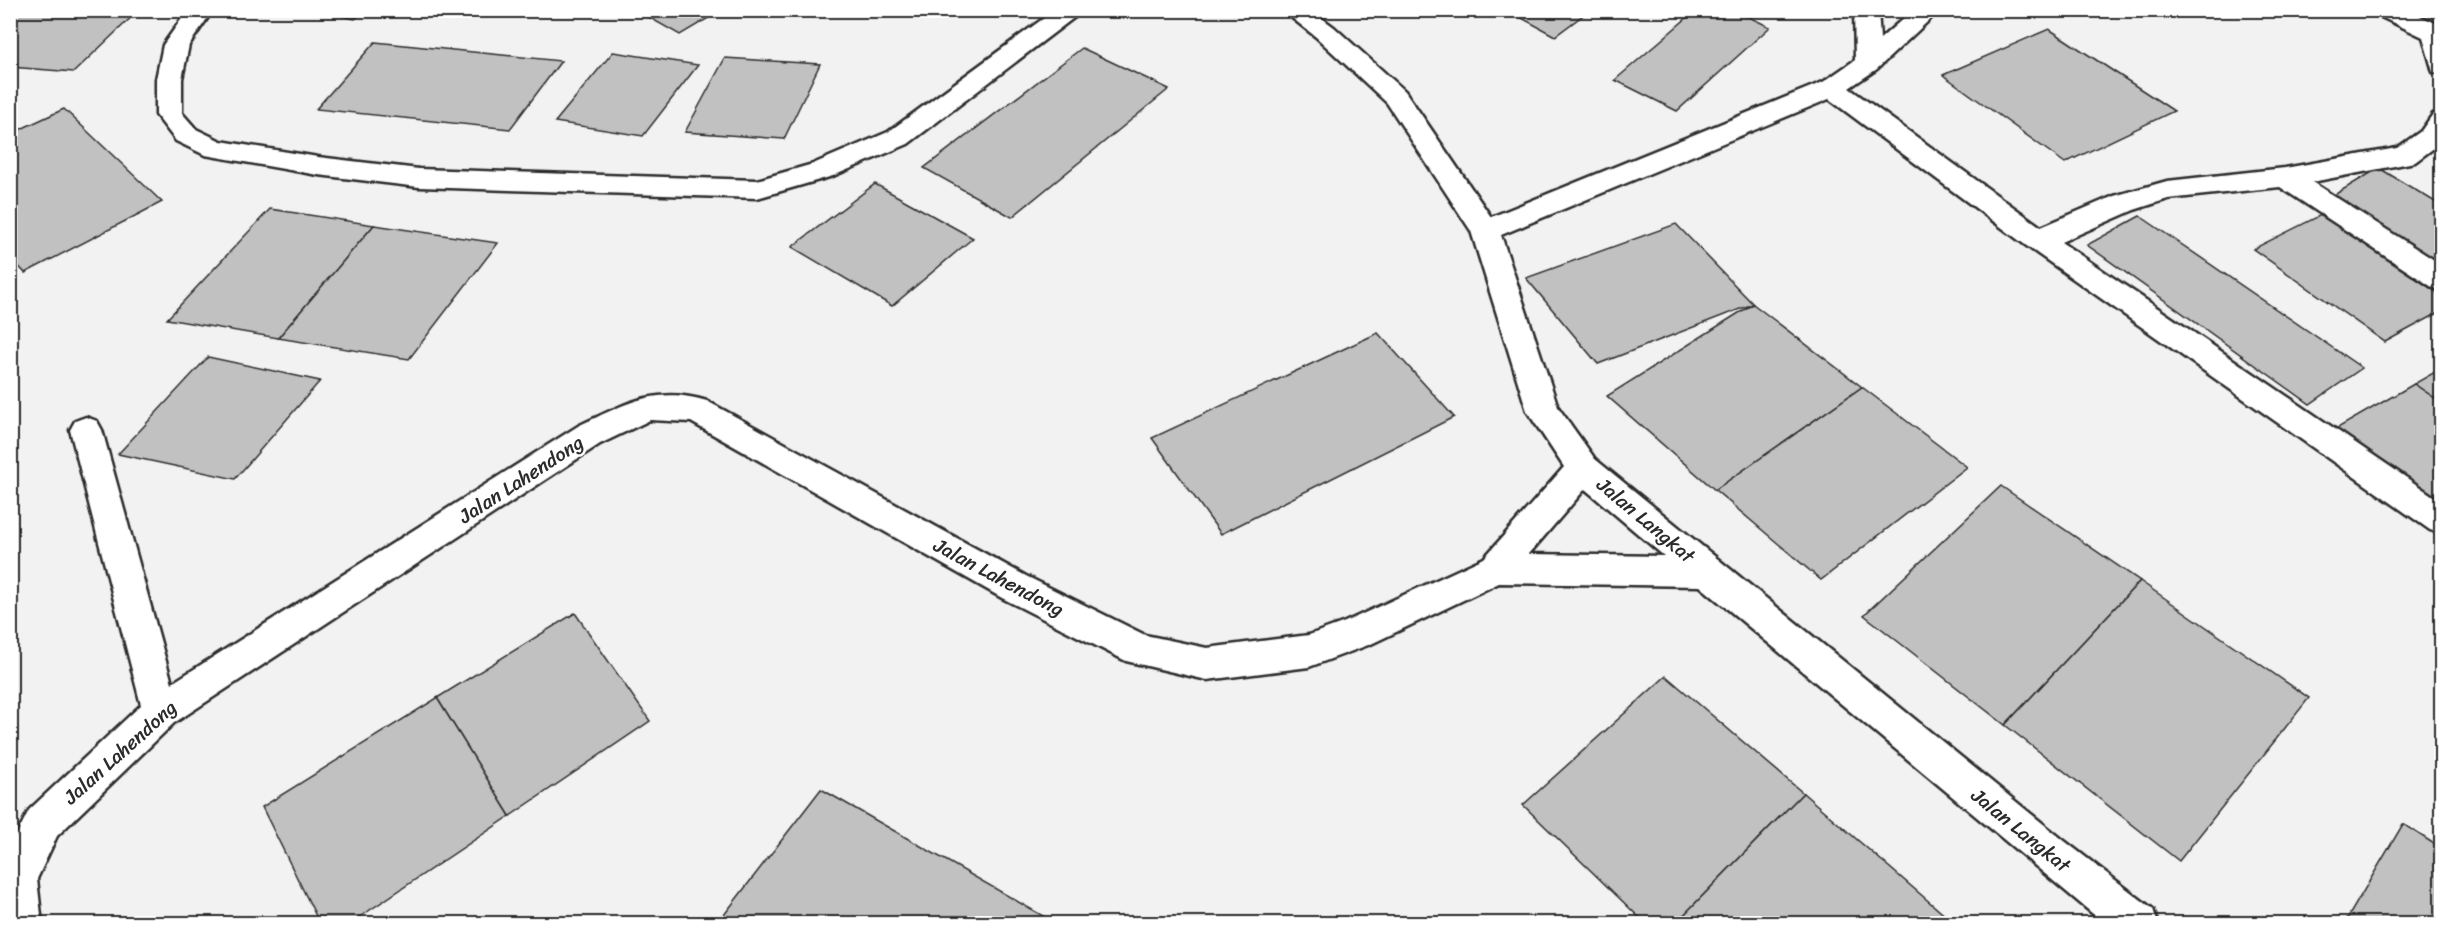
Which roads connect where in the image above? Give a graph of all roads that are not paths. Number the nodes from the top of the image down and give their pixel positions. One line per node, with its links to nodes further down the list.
1 (201, 10): 2 (street)
2 (1072, 10)
3 (1294, 10): 13 (street, Jalan Langkat)
4 (1866, 10): 8 (street)
5 (1928, 10): 8 (street)
6 (2385, 10): 7 (street)
7 (2438, 35): 9 (street)
8 (1868, 63): 10 (street)
9 (2442, 66)
10 (1832, 88): 13 (street); 14 (street)
11 (2442, 120): 12 (street)
12 (2285, 177): 14 (street); 15 (street)
13 (1485, 230): 17 (street, Jalan Langkat)
14 (2038, 240): 18 (street)
15 (2442, 280)
16 (86, 430): 21 (street)
17 (1582, 468): 19 (street); 20 (street, Jalan Langkat)
18 (2442, 520)
19 (1496, 568): 20 (street); 21 (street, Jalan Lahendong)
20 (1708, 571): 23 (street, Jalan Langkat)
21 (160, 711): 22 (street, Jalan Lahendong)
22 (21, 924)
23 (2138, 924)

